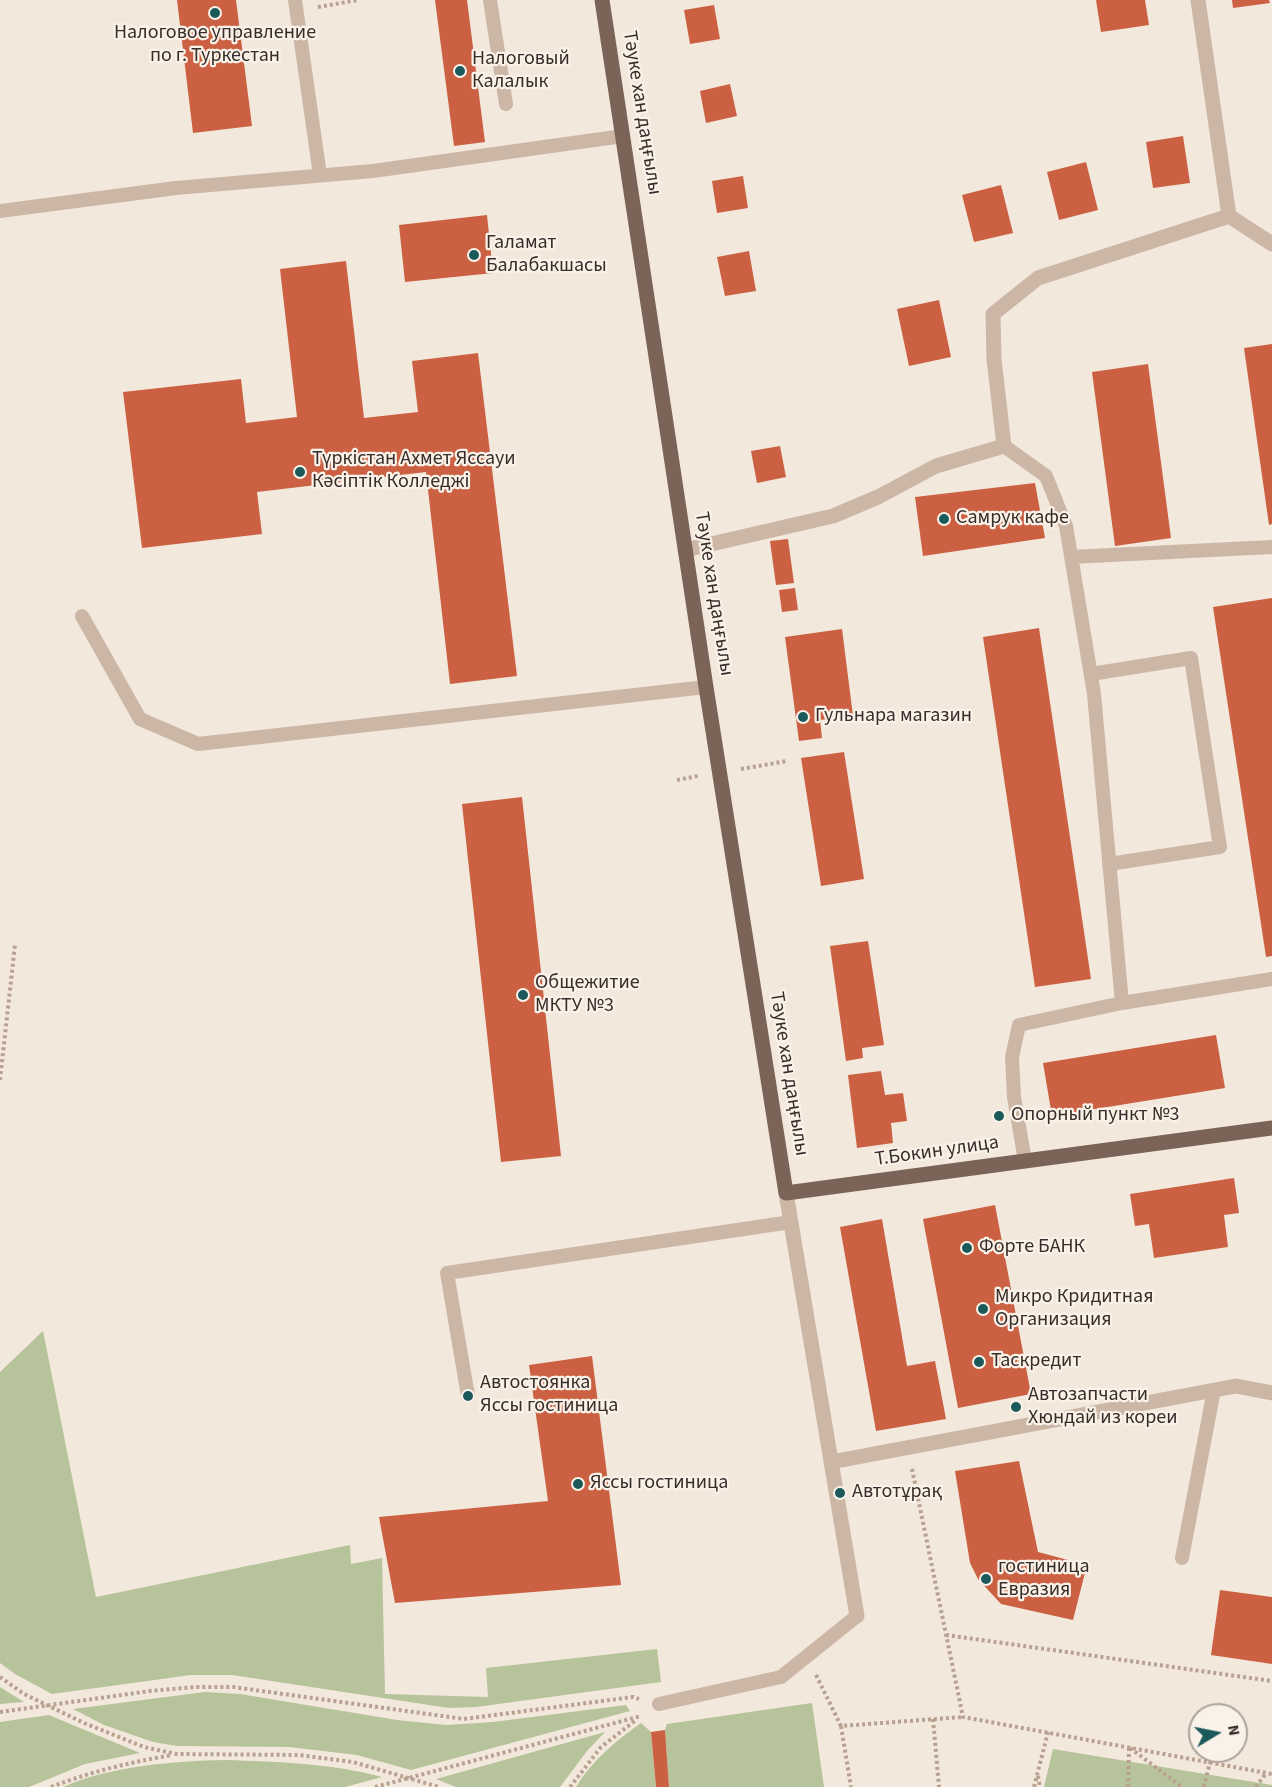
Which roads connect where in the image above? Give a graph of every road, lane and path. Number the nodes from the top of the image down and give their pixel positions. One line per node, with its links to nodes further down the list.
1 (358, 0): 5 (path)
2 (490, 0): 6 (lane)
3 (602, 0): 7 (main road, Тәуке хан даңғылы)
4 (1198, 0): 10 (street)
5 (296, 5): 8 (lane)
6 (506, 104)
7 (623, 136): 8 (lane); 14 (main road, Тәуке хан даңғылы)
8 (320, 175): 9 (lane)
9 (0, 211)
10 (1229, 216): 11 (street); 12 (street)
11 (1272, 244)
12 (1004, 446): 14 (street); 15 (lane)
13 (1272, 547): 15 (lane)
14 (685, 550): 18 (main road, Тәуке хан даңғылы)
15 (1071, 556): 17 (lane)
16 (82, 616): 18 (lane)
17 (1091, 674): 19 (lane); 19 (lane)
18 (706, 687): 26 (main road, Тәуке хан даңғылы)
19 (1109, 864): 22 (lane)
20 (15, 945): 23 (path)
21 (1272, 979): 22 (lane)
22 (1122, 1003): 25 (lane)
23 (0, 1080)
24 (1272, 1128): 25 (main road, Т.Бокин улица)
25 (1025, 1161): 26 (main road, Т.Бокин улица)
26 (786, 1193): 27 (street)
27 (791, 1222): 30 (lane); 32 (street)
28 (1214, 1390): 29 (street); 31 (street); 33 (lane)
29 (1272, 1393)
30 (468, 1396)
31 (908, 1447): 32 (street); 35 (path)
32 (831, 1462): 34 (street)
33 (1182, 1558)
34 (857, 1616): 36 (lane)
35 (946, 1635): 38 (path); 42 (path)
36 (807, 1657): 39 (lane); 45 (path)
37 (0, 1677): 40 (path)
38 (1272, 1681)
39 (659, 1704): 40 (path); 43 (path)
40 (48, 1706): 41 (path); 48 (path)
41 (0, 1712)
42 (963, 1717): 44 (path); 46 (path)
43 (639, 1718): 55 (path); 59 (path)
44 (933, 1719): 45 (path); 61 (path)
45 (841, 1726): 60 (path)
46 (1048, 1732): 47 (path); 52 (path)
47 (1129, 1747): 49 (path); 64 (path); 65 (path)
48 (176, 1754): 55 (path); 56 (path)
49 (1188, 1758)
50 (1210, 1763): 66 (path)
51 (1215, 1763): 53 (path)
52 (1038, 1773): 62 (path); 63 (path)
53 (1266, 1773): 54 (path); 67 (path)
54 (1272, 1774)
55 (410, 1778): 57 (path); 58 (path)
56 (51, 1787)
57 (375, 1787)
58 (439, 1787)
59 (570, 1787)
60 (851, 1787)
61 (939, 1787)
62 (1034, 1787)
63 (1040, 1787)
64 (1128, 1787)
65 (1182, 1787)
66 (1204, 1787)
67 (1256, 1787)

